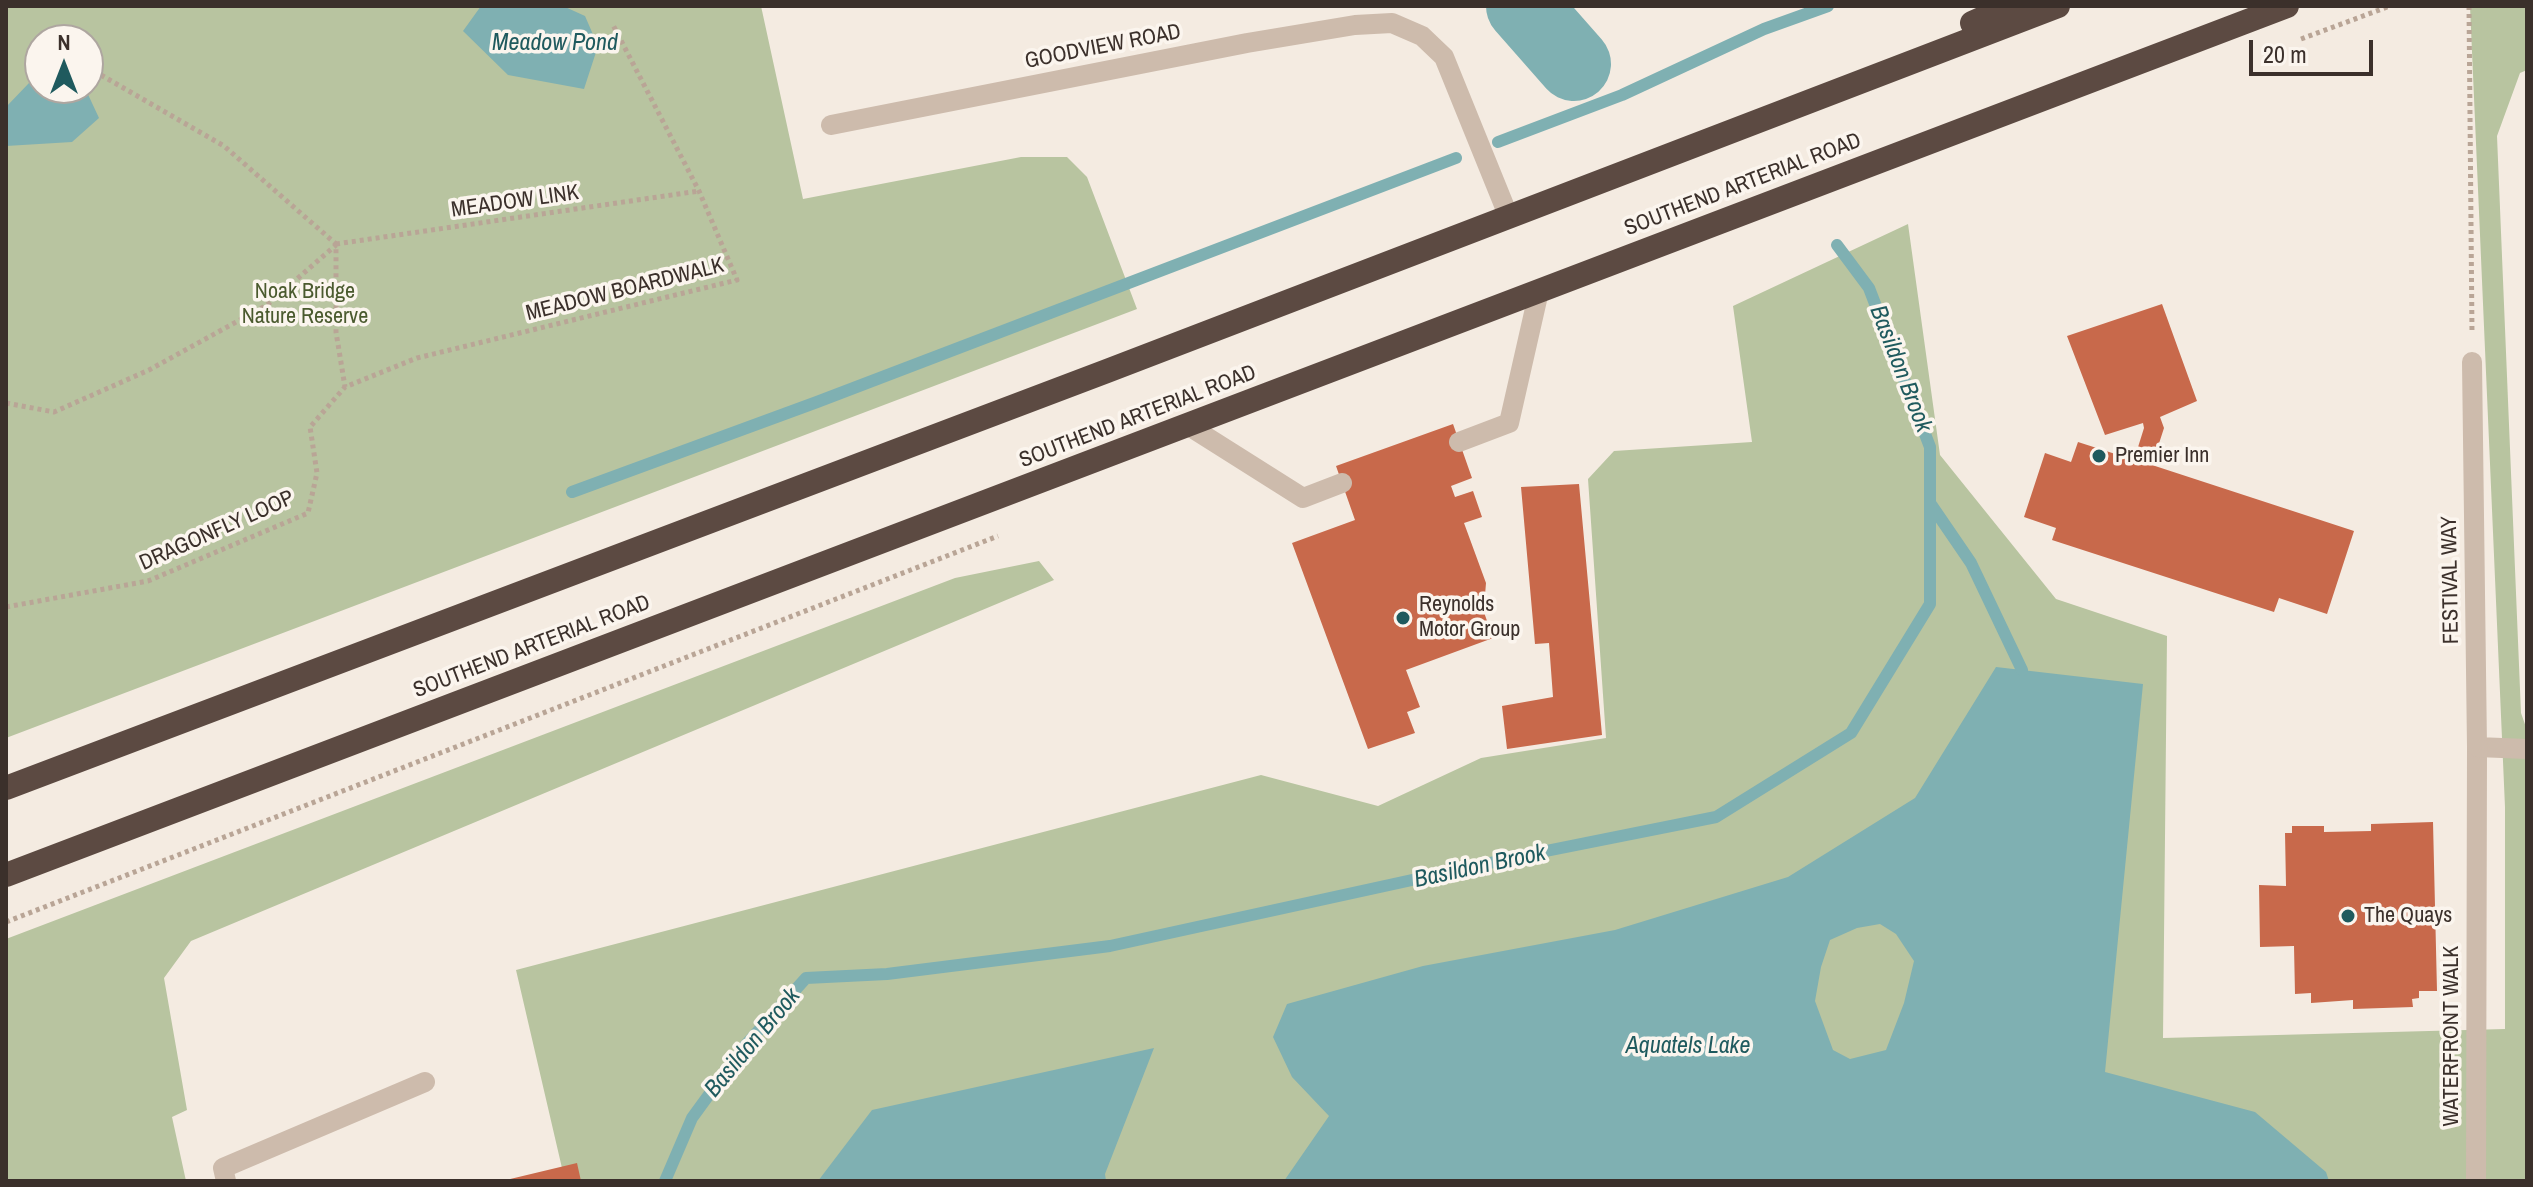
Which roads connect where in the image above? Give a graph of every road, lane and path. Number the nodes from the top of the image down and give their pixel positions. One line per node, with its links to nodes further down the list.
1 (2010, 6): 8 (highway)
2 (2058, 6): 8 (highway)
3 (2287, 6): 12 (highway, SOUTHEND ARTERIAL ROAD)
4 (2469, 6): 13 (path)
5 (613, 25): 9 (path, MEADOW BOARDWALK)
6 (104, 77): 11 (path)
7 (831, 125): 10 (street, GOODVIEW ROAD)
8 (1673, 153): 10 (highway)
9 (699, 191): 11 (path, MEADOW LINK); 14 (path, MEADOW BOARDWALK)
10 (1508, 215): 22 (highway)
11 (336, 244): 14 (path); 15 (path)
12 (1539, 291): 16 (highway, SOUTHEND ARTERIAL ROAD); 17 (street)
13 (2472, 362): 20 (street, FESTIVAL WAY)
14 (345, 387): 19 (path, DRAGONFLY LOOP)
15 (6, 403)
16 (1189, 426): 18 (street); 23 (highway, SOUTHEND ARTERIAL ROAD)
17 (1459, 442)
18 (1342, 483)
19 (6, 607)
20 (2477, 747): 21 (street); 26 (street, WATERFRONT WALK)
21 (2527, 749)
22 (6, 788)
23 (6, 875)
24 (425, 1082): 25 (street)
25 (226, 1181)
26 (2476, 1181)

